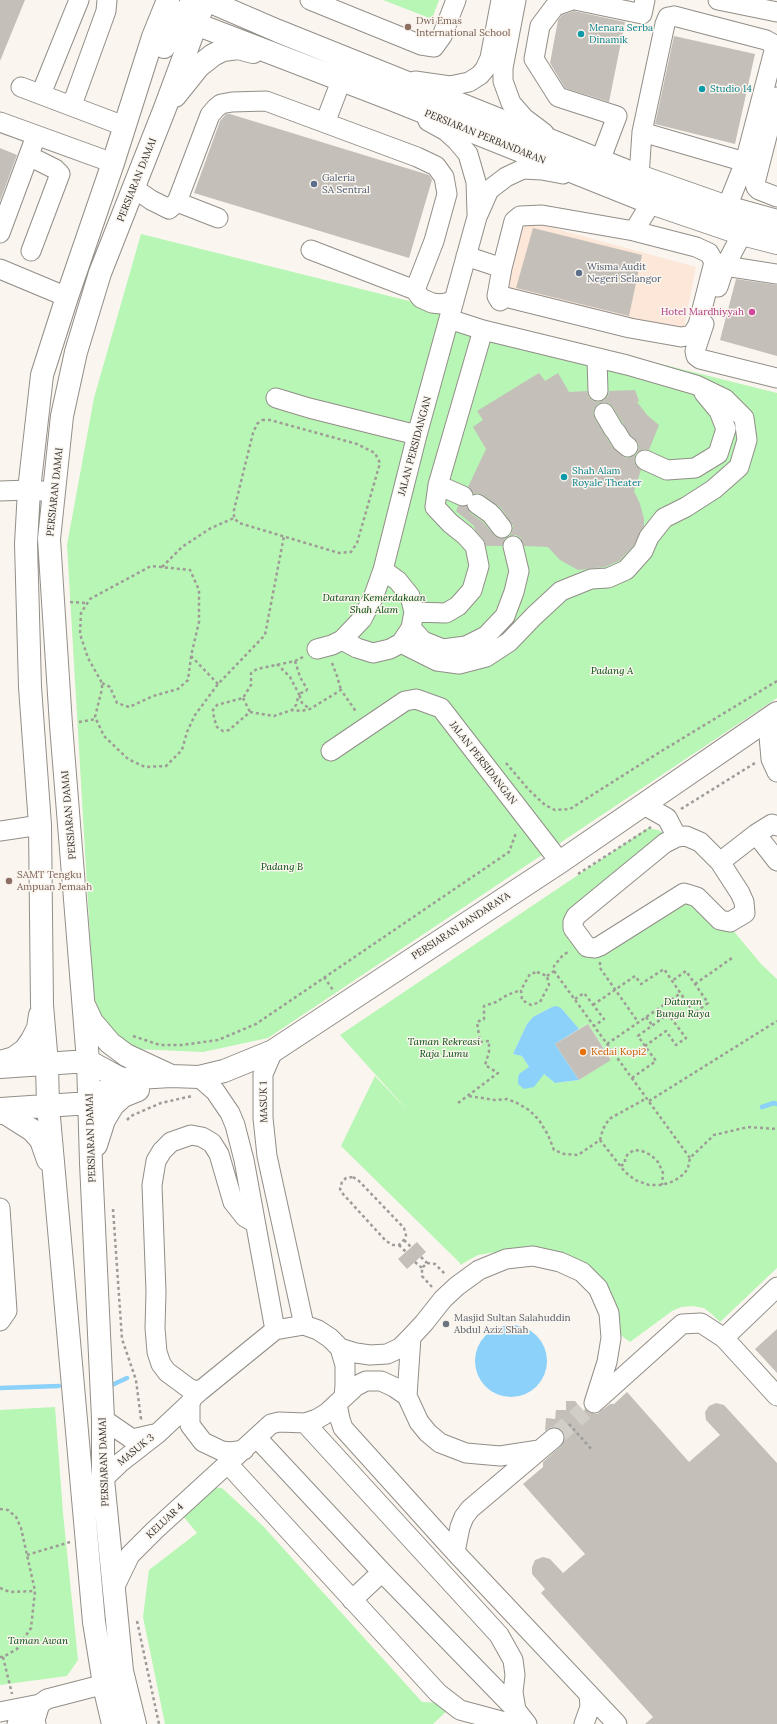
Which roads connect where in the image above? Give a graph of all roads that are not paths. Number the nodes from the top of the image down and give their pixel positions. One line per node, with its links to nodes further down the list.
1 (79, 0): 20 (street)
2 (107, 0): 23 (street)
3 (168, 0): 21 (main road)
4 (245, 0): 15 (main road)
5 (310, 0): 6 (street)
6 (456, 0)
7 (501, 0): 19 (street)
8 (516, 0): 30 (street)
9 (572, 0): 32 (street)
10 (575, 0): 11 (street)
11 (645, 0)
12 (718, 0): 14 (street)
13 (198, 5): 15 (main road, PERSIARAN PERBANDARAN); 16 (main road, PERSIARAN PERBANDARAN); 21 (main road); 24 (main road, PERSIARAN DAMAI)
14 (777, 12)
15 (278, 31): 19 (main road, PERSIARAN PERBANDARAN)
16 (290, 61): 17 (main road, PERSIARAN PERBANDARAN); 24 (main road)
17 (341, 81): 19 (main road, PERSIARAN PERBANDARAN); 26 (street)
18 (21, 87): 20 (street)
19 (394, 89): 30 (main road, PERSIARAN PERBANDARAN); 36 (main road, PERSIARAN PERBANDARAN); 42 (street, JALAN PERSIDANGAN)
20 (41, 94): 23 (street)
21 (134, 97): 27 (main road)
22 (777, 97): 38 (street)
23 (72, 105): 27 (street)
24 (165, 108): 37 (main road, PERSIARAN DAMAI)
25 (0, 122): 29 (street)
26 (324, 123): 39 (street); 56 (street)
27 (124, 126): 34 (main road)
28 (642, 132): 33 (street); 33 (street); 35 (street)
29 (36, 136): 31 (street); 34 (street)
30 (557, 143): 32 (main road, PERSIARAN PERBANDARAN)
31 (29, 156): 46 (street); 50 (street)
32 (600, 161): 35 (main road, PERSIARAN PERBANDARAN)
33 (745, 162): 41 (street)
34 (113, 163): 57 (main road)
35 (639, 176): 41 (main road, PERSIARAN PERBANDARAN)
36 (585, 178): 40 (main road, PERSIARAN PERBANDARAN); 42 (street, JALAN PERSIDANGAN)
37 (134, 188): 39 (street); 69 (main road, PERSIARAN DAMAI)
38 (776, 196): 44 (street)
39 (177, 202): 43 (street)
40 (651, 203): 45 (street); 47 (main road, PERSIARAN PERBANDARAN)
41 (727, 207): 44 (main road, PERSIARAN PERBANDARAN)
42 (477, 217): 51 (street, JALAN PERSIDANGAN)
43 (218, 218)
44 (772, 219)
45 (634, 231): 53 (street); 53 (street)
46 (0, 232)
47 (742, 234): 48 (main road, PERSIARAN PERBANDARAN); 52 (street)
48 (777, 244)
49 (311, 250): 56 (street)
50 (31, 251)
51 (466, 256): 53 (street); 58 (street, JALAN PERSIDANGAN)
52 (725, 266): 55 (street); 62 (street)
53 (502, 268)
54 (0, 269): 57 (street)
55 (777, 274)
56 (415, 290): 58 (street)
57 (67, 297): 67 (main road)
58 (454, 301): 59 (street, JALAN PERSIDANGAN)
59 (449, 319): 60 (street); 65 (street, JALAN PERSIDANGAN)
60 (483, 330): 61 (street); 66 (street)
61 (597, 359): 63 (street); 63 (street)
62 (777, 378)
63 (696, 385): 71 (street)
64 (276, 398): 65 (street)
65 (417, 435): 70 (street, JALAN PERSIDANGAN)
66 (438, 485): 71 (street); 71 (street)
67 (29, 490): 68 (street); 69 (street); 79 (main road)
68 (0, 491)
69 (54, 492): 86 (main road, PERSIARAN DAMAI)
70 (383, 570): 71 (street); 72 (street, JALAN PERSIDANGAN)
71 (409, 627): 72 (street)
72 (342, 640): 73 (street, JALAN PERSIDANGAN)
73 (321, 648)
74 (774, 714): 76 (street); 77 (main road, PERSIARAN BANDARAYA)
75 (331, 751): 84 (street, JALAN PERSIDANGAN)
76 (777, 772)
77 (644, 805): 81 (street); 84 (main road, PERSIARAN BANDARAYA)
78 (770, 824): 82 (street); 83 (street)
79 (40, 825): 80 (street); 85 (main road)
80 (0, 831)
81 (677, 837): 82 (street); 82 (street)
82 (720, 862)
83 (777, 862)
84 (566, 869): 87 (main road, PERSIARAN BANDARAYA)
85 (42, 1005): 89 (main road); 90 (main road)
86 (84, 1005): 88 (main road, PERSIARAN DAMAI); 92 (main road)
87 (273, 1050): 94 (main road, PERSIARAN BANDARAYA); 108 (street, MASUK 1)
88 (88, 1061): 90 (main road); 93 (main road); 95 (main road, PERSIARAN DAMAI)
89 (0, 1062)
90 (47, 1064): 91 (main road); 96 (main road)
91 (0, 1067)
92 (170, 1076): 93 (main road, PERSIARAN BANDARAYA); 94 (main road, PERSIARAN BANDARAYA); 100 (main road)
93 (121, 1079): 95 (main road)
94 (207, 1084): 99 (street)
95 (90, 1103): 96 (main road); 100 (main road, PERSIARAN DAMAI)
96 (48, 1106): 97 (main road); 102 (main road)
97 (0, 1109)
98 (0, 1112): 102 (main road)
99 (244, 1160): 101 (street); 104 (street)
100 (91, 1162): 117 (main road, PERSIARAN DAMAI)
101 (223, 1166): 104 (street); 115 (street)
102 (54, 1178): 125 (main road)
103 (0, 1208): 105 (street)
104 (255, 1223): 109 (street)
105 (1, 1228): 107 (street)
106 (777, 1287): 111 (street)
107 (0, 1321)
108 (304, 1325): 109 (street); 112 (street)
109 (275, 1330): 115 (street, MASUK 3)
110 (411, 1337): 111 (street); 112 (street); 113 (street)
111 (724, 1338): 114 (street)
112 (340, 1348): 116 (street)
113 (407, 1396): 116 (street); 122 (street)
114 (777, 1396)
115 (195, 1397): 119 (street, MASUK 3); 121 (street)
116 (340, 1400): 118 (street); 126 (street)
117 (103, 1418): 119 (street); 124 (main road, PERSIARAN DAMAI)
118 (305, 1423): 121 (street, KELUAR 4); 135 (street)
119 (157, 1434): 124 (street, MASUK 3)
120 (554, 1438): 122 (street)
121 (250, 1444): 123 (street, KELUAR 4); 127 (street)
122 (539, 1450): 126 (street)
123 (228, 1464): 128 (street, KELUAR 4); 129 (street)
124 (103, 1479): 125 (street, MASUK 3); 128 (main road, PERSIARAN DAMAI)
125 (82, 1497): 131 (main road)
126 (455, 1552): 132 (street)
127 (382, 1572): 129 (street); 135 (street)
128 (114, 1586): 130 (main road, PERSIARAN DAMAI)
129 (352, 1600): 134 (street)
130 (122, 1671): 131 (main road); 137 (main road, PERSIARAN DAMAI)
131 (104, 1684): 133 (street); 136 (main road)
132 (589, 1694): 138 (street); 139 (street)
133 (24, 1715)
134 (459, 1717): 135 (street)
135 (518, 1719)
136 (113, 1724)
137 (134, 1724)
138 (584, 1724)
139 (617, 1724)

